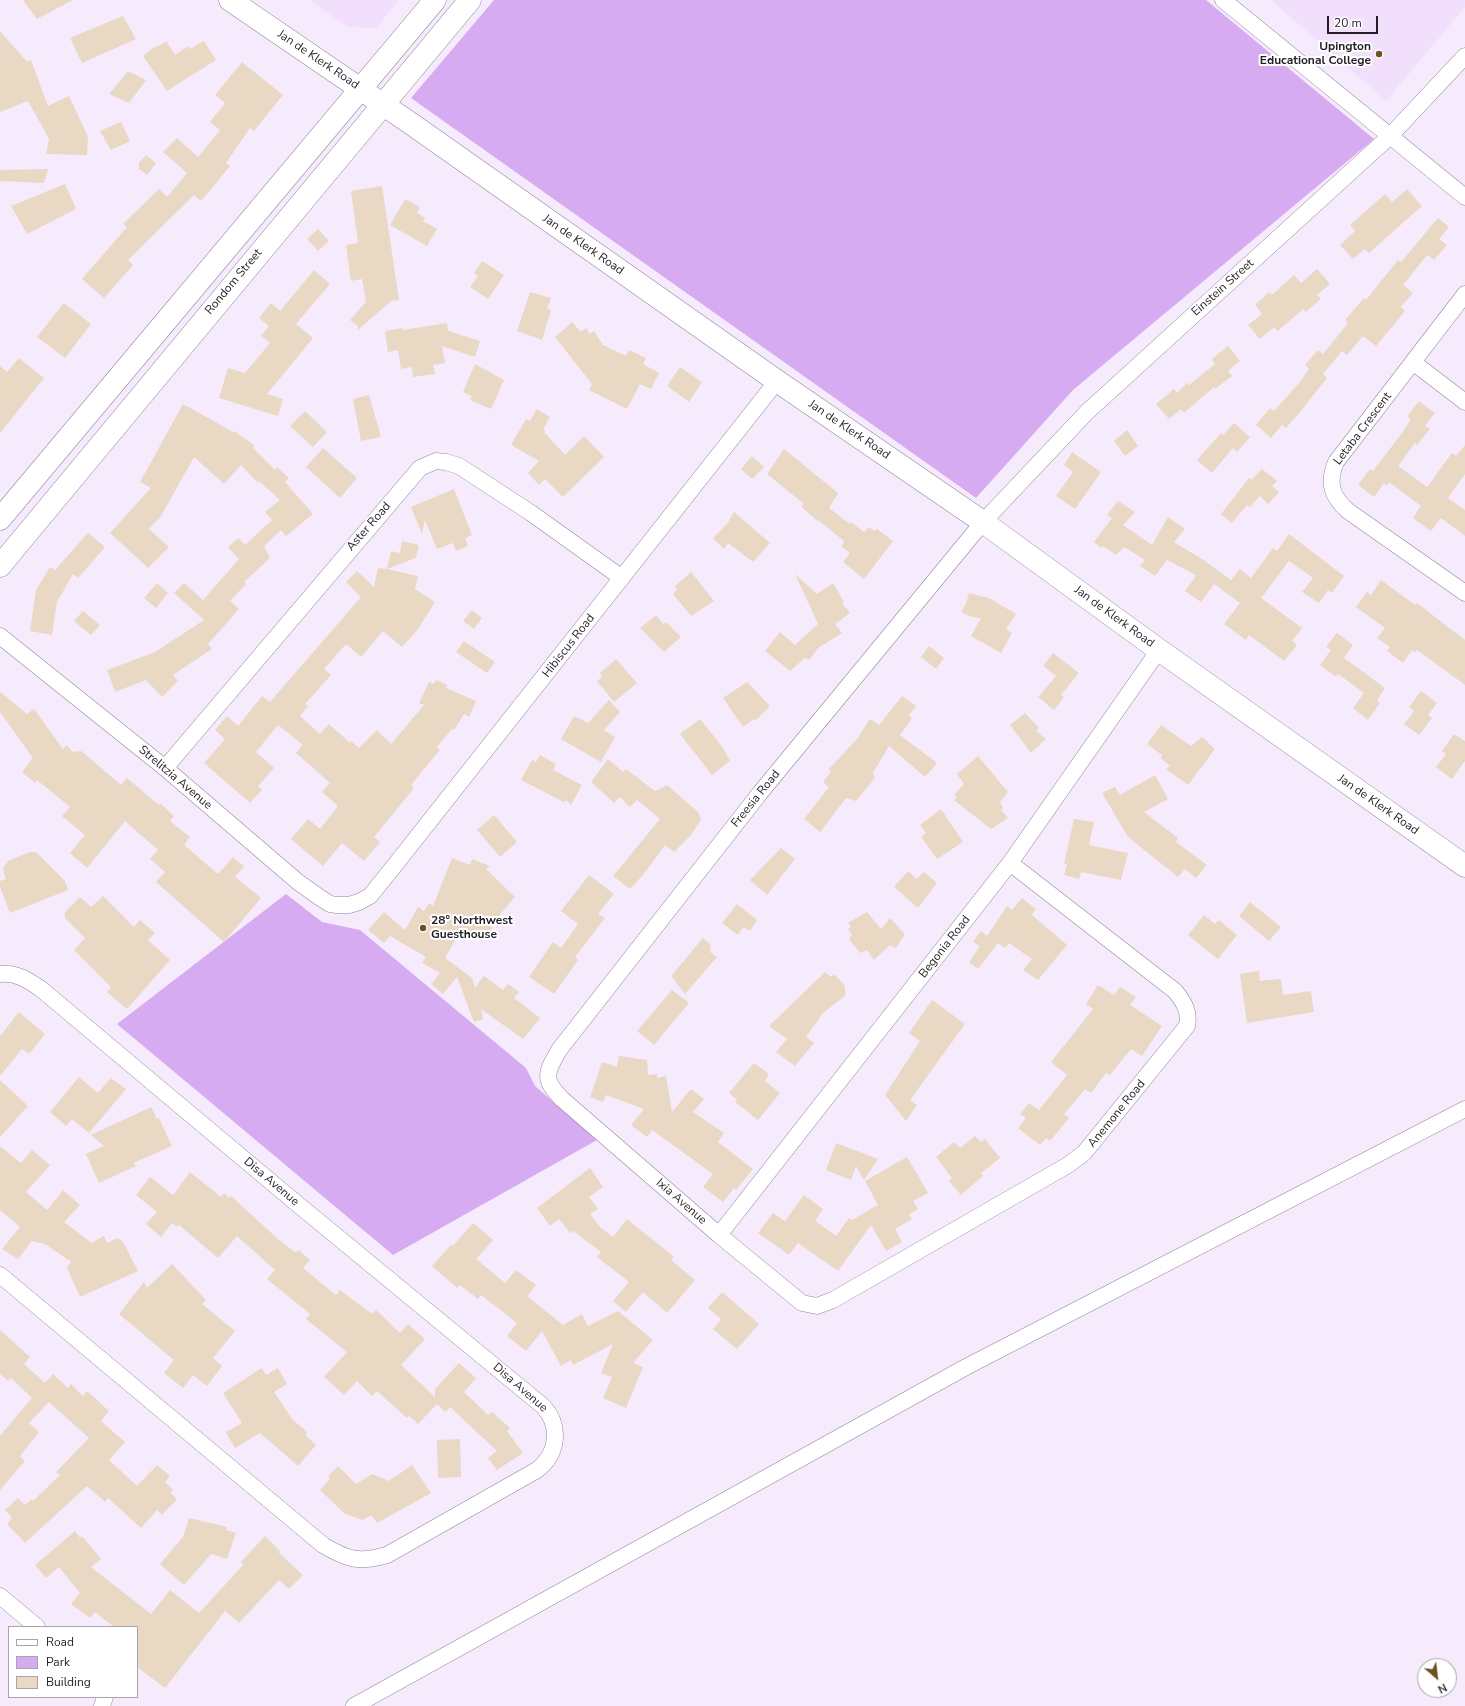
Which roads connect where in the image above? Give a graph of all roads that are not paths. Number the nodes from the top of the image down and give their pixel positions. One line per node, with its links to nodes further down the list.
1 (230, 0): 6 (street, Jan de Klerk Road)
2 (435, 0): 6 (street)
3 (470, 0): 7 (street, Rondom Street)
4 (1223, 0): 8 (street)
5 (1465, 56): 8 (street, Einstein Street)
6 (361, 89): 7 (street, Jan de Klerk Road); 14 (street)
7 (383, 104): 12 (street, Jan de Klerk Road); 16 (street, Rondom Street)
8 (1389, 137): 9 (street); 15 (street, Einstein Street)
9 (1465, 197)
10 (1465, 294): 11 (street, Letaba Crescent)
11 (1414, 363): 13 (street); 18 (street, Letaba Crescent)
12 (777, 381): 15 (street, Jan de Klerk Road); 17 (street, Hibiscus Road)
13 (1465, 402)
14 (0, 519)
15 (983, 522): 20 (street, Jan de Klerk Road); 26 (street, Freesia Road)
16 (0, 566)
17 (622, 578): 21 (street, Aster Road); 24 (street, Hibiscus Road)
18 (1465, 593)
19 (0, 636): 21 (street, Strelitzia Avenue)
20 (1160, 650): 22 (street, Begonia Road); 23 (street, Jan de Klerk Road)
21 (165, 768): 24 (street, Strelitzia Avenue)
22 (1010, 863): 28 (street, Begonia Road); 30 (street, Anemone Road)
23 (1465, 866)
24 (354, 904)
25 (0, 974): 29 (street, Disa Avenue)
26 (551, 1087): 28 (street, Ixia Avenue)
27 (1465, 1109): 33 (street)
28 (719, 1235): 30 (street, Ixia Avenue)
29 (0, 1275)
30 (817, 1306)
31 (0, 1596): 32 (street)
32 (36, 1626)
33 (354, 1706)

